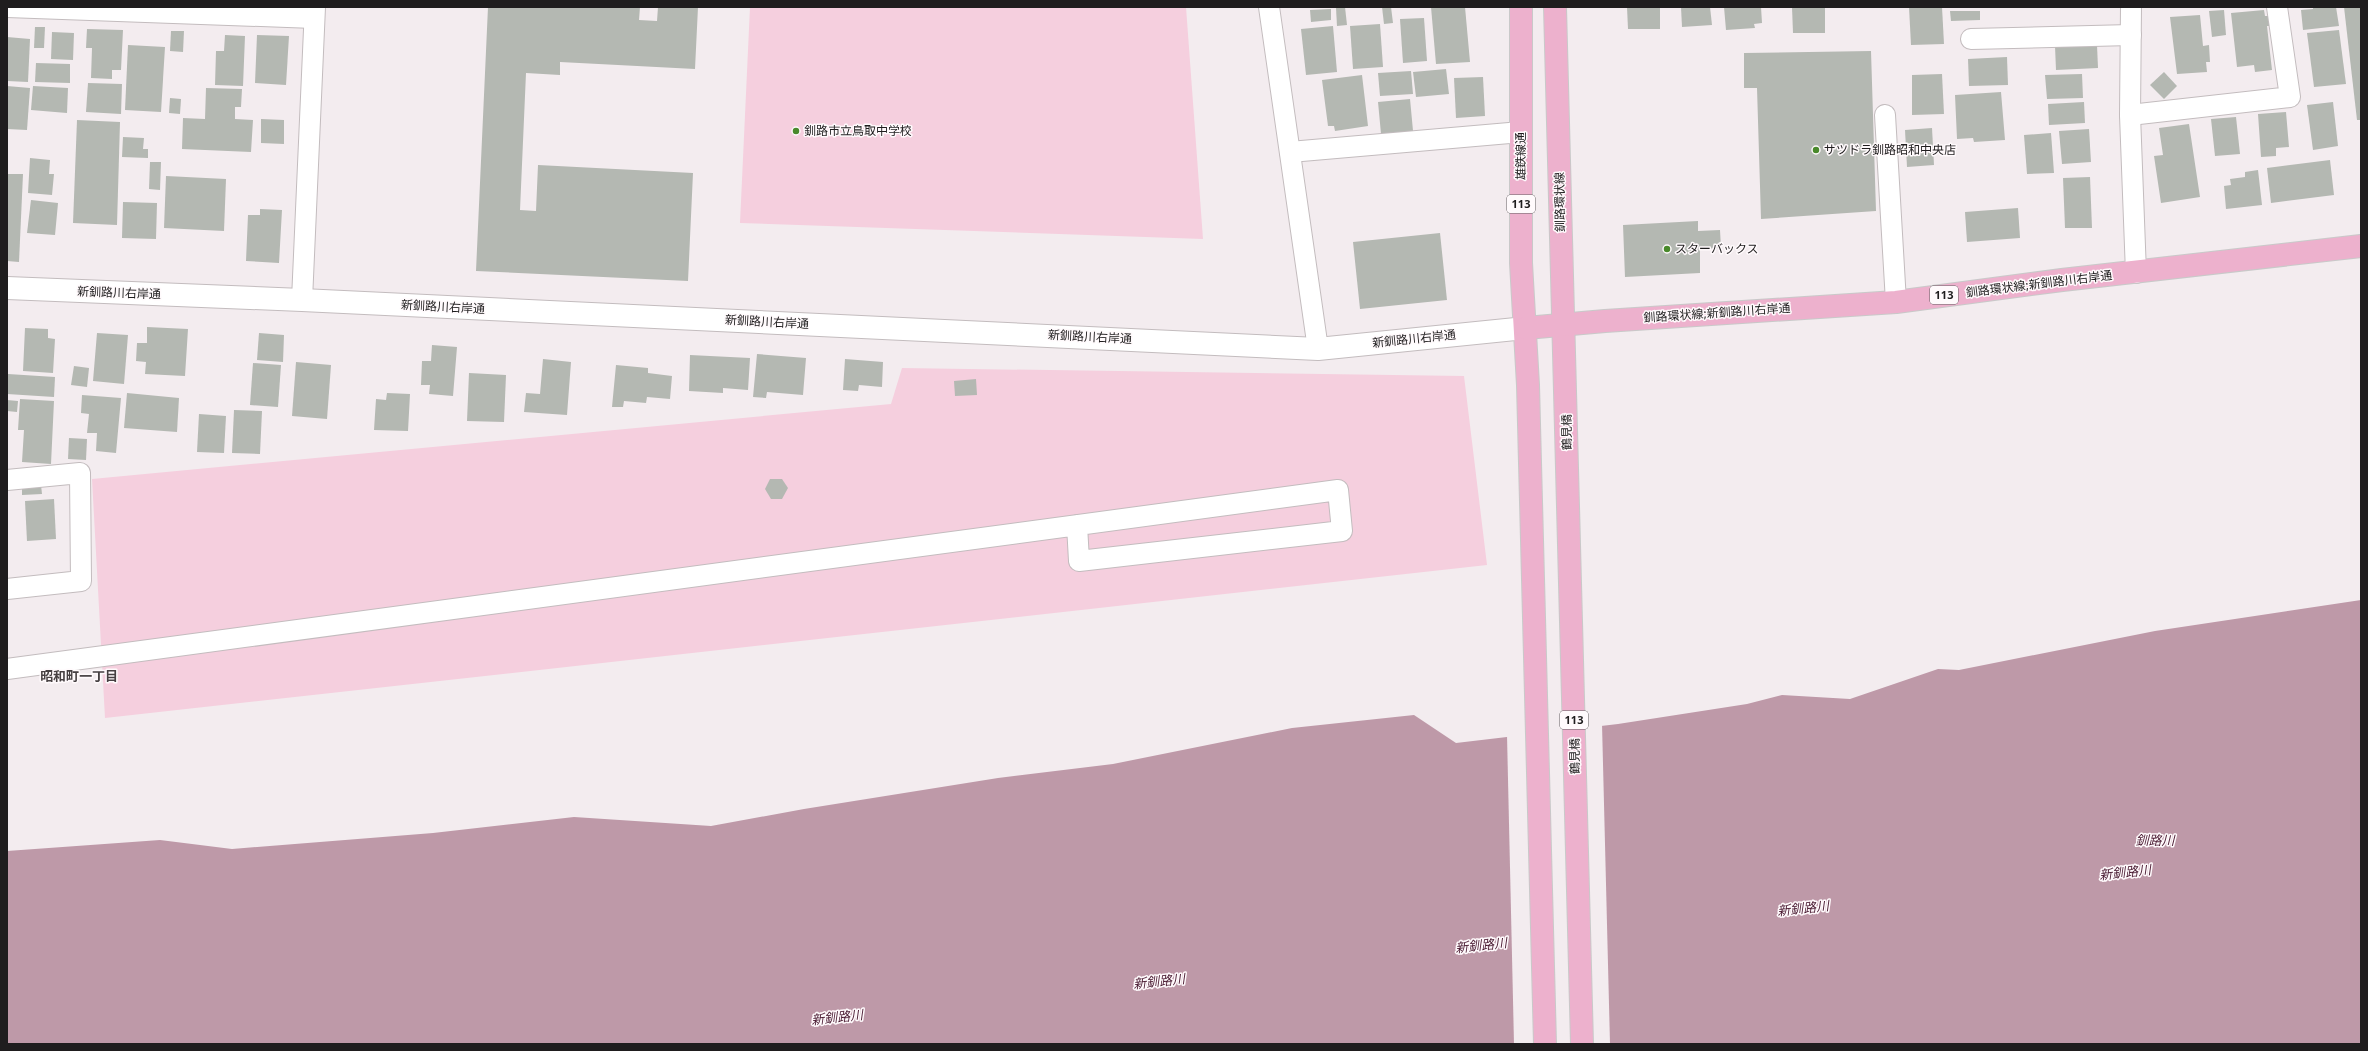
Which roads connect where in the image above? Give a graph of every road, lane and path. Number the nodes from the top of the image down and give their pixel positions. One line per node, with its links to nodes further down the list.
1 (7, 7): 7 (street)
2 (1269, 7): 14 (street)
3 (1521, 7): 13 (main road, 雄鉄線通 / 113)
4 (1555, 7): 20 (main road, 釧路環状線 / 113)
5 (2131, 7): 9 (street)
6 (2277, 7): 12 (street)
7 (63, 9): 8 (street)
8 (314, 12): 18 (street)
9 (2131, 35): 10 (street); 12 (street)
10 (1972, 39)
11 (1885, 115): 19 (street)
12 (2130, 115): 16 (street)
13 (1521, 132): 14 (street); 21 (main road, 雄鉄線通 / 113)
14 (1290, 152): 22 (street)
15 (2361, 246): 16 (main road, 釧路環状線;新釧路川右岸通 / 113)
16 (2136, 273): 19 (main road, 釧路環状線;新釧路川右岸通 / 113)
17 (7, 288): 18 (street, 新釧路川右岸通)
18 (302, 300): 22 (street, 新釧路川右岸通)
19 (1896, 302): 20 (main road, 釧路環状線;新釧路川右岸通 / 113)
20 (1564, 325): 21 (main road, 釧路環状線;新釧路川右岸通 / 113); 23 (main road, 釧路環状線 / 113)
21 (1526, 328): 22 (street, 新釧路川右岸通); 28 (main road, 雄鉄線通 / 113)
22 (1318, 349)
23 (1566, 396): 29 (main road, 鶴見橋 / 113)
24 (7, 480): 26 (street)
25 (1077, 526): 25 (street); 27 (street)
26 (7, 589)
27 (7, 669)
28 (1545, 1044)
29 (1582, 1044)

